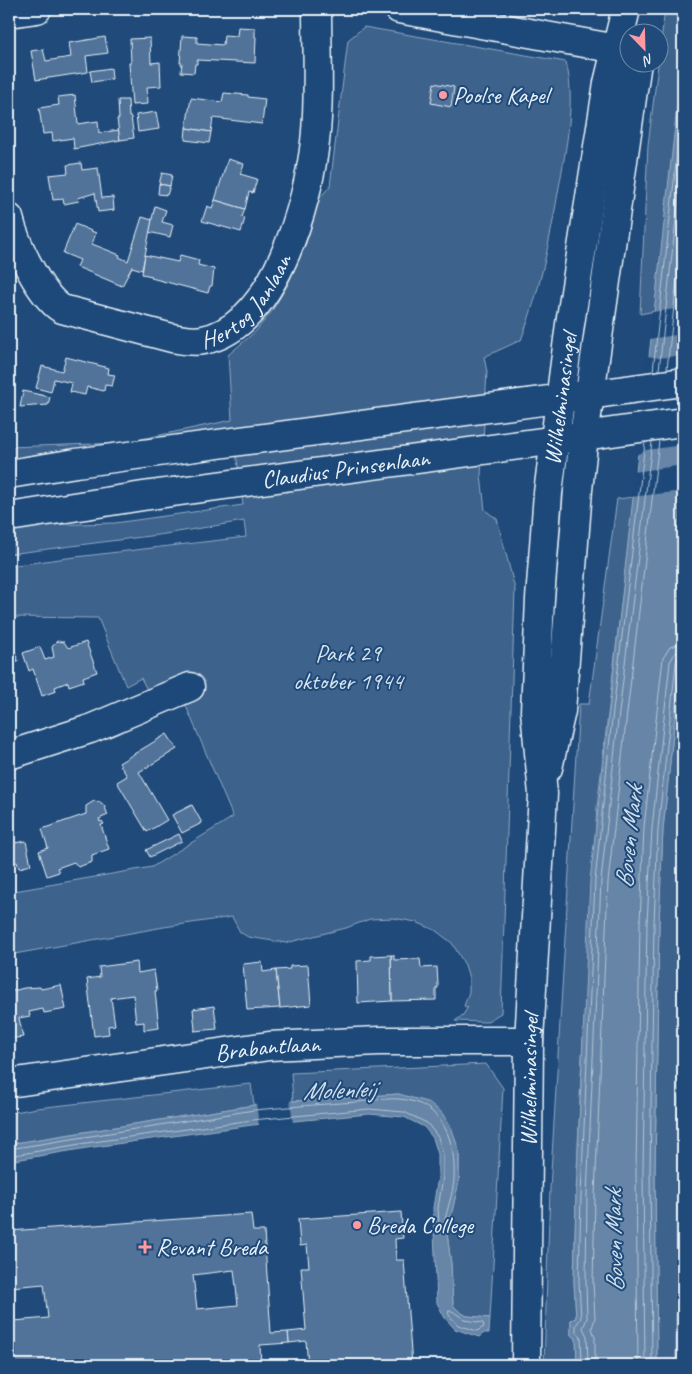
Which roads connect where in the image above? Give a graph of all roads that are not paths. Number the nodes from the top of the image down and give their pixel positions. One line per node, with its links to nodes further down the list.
1 (37, 9): 6 (main road)
2 (317, 9): 12 (main road, Hertog Janlaan)
3 (399, 9): 9 (main road)
4 (626, 9): 7 (main road, Wilhelminasingel)
5 (644, 9): 8 (main road)
6 (9, 13)
7 (626, 22)
8 (642, 22)
9 (620, 55)
10 (620, 69): 15 (main road, Wilhelminasingel)
11 (625, 72): 14 (main road, Wilhelminasingel)
12 (9, 218)
13 (683, 382): 14 (main road, Claudius Prinsenlaan)
14 (590, 395): 15 (main road, Claudius Prinsenlaan); 17 (main road, Wilhelminasingel)
15 (561, 398): 18 (main road, Wilhelminasingel); 19 (main road, Claudius Prinsenlaan)
16 (683, 422): 17 (main road, Claudius Prinsenlaan)
17 (584, 436): 18 (main road, Claudius Prinsenlaan); 23 (main road, Wilhelminasingel)
18 (556, 440): 20 (main road, Claudius Prinsenlaan); 23 (main road, Wilhelminasingel)
19 (9, 474)
20 (9, 517)
21 (190, 687): 22 (main road)
22 (9, 755)
23 (543, 794): 24 (main road, Wilhelminasingel)
24 (529, 1041): 25 (main road, Brabantlaan); 26 (main road, Wilhelminasingel)
25 (9, 1083)
26 (526, 1365)

